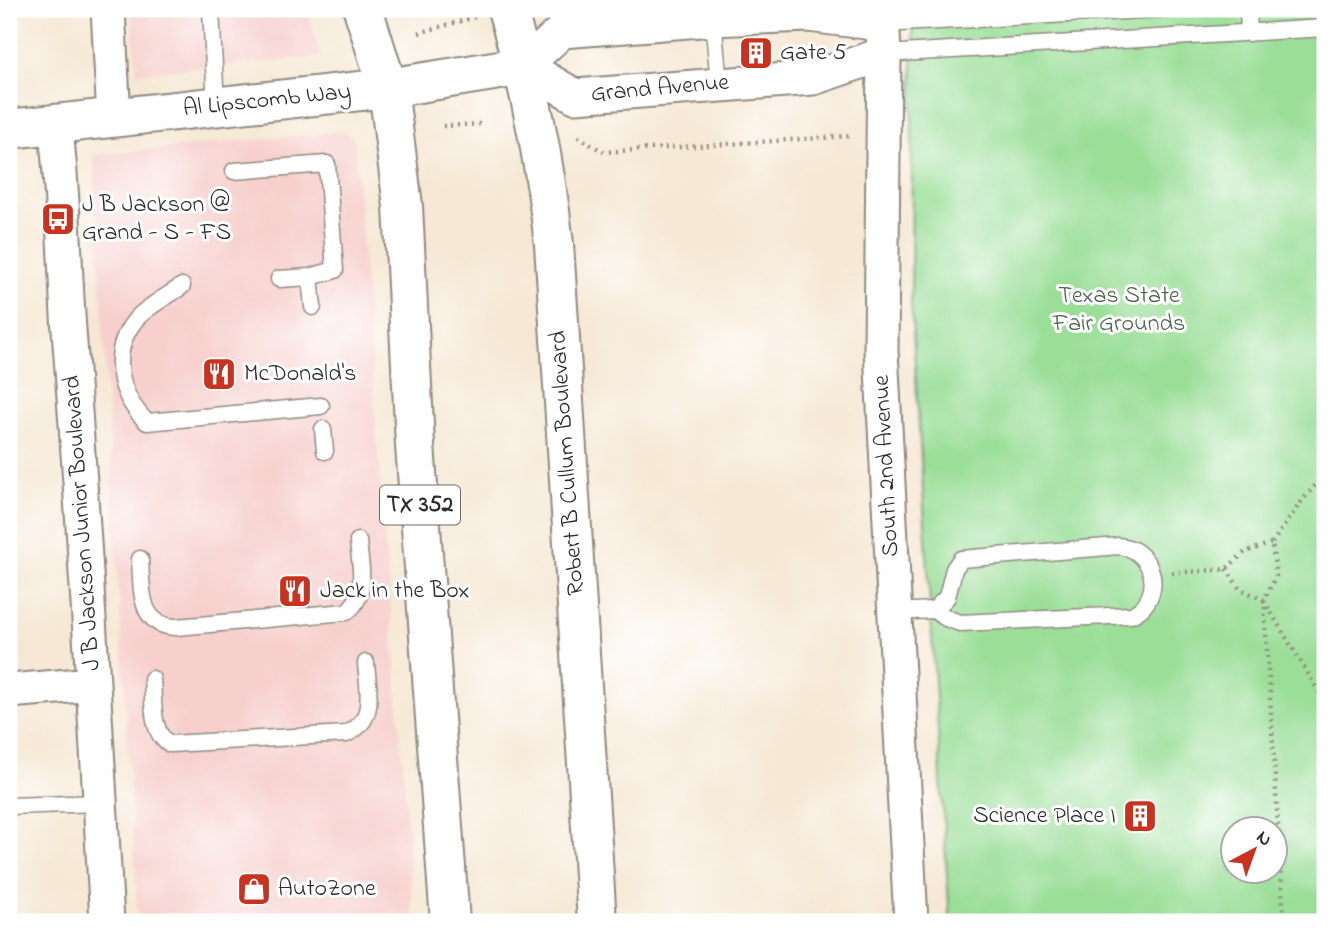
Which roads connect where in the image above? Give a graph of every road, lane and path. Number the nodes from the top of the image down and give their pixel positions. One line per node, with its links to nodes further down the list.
1 (108, 9): 18 (street)
2 (211, 9): 17 (lane)
3 (363, 9): 16 (main road, TX 352)
4 (1161, 9): 7 (lane, Grand Avenue)
5 (1248, 9): 12 (lane)
6 (491, 13): 11 (path); 14 (main road, Robert B Cullum Boulevard)
7 (1013, 13): 9 (lane, Grand Avenue); 13 (lane)
8 (713, 19): 9 (street, Grand Avenue); 14 (street, Grand Avenue); 15 (lane)
9 (883, 29): 13 (lane, Grand Avenue); 15 (street, Grand Avenue); 41 (street, South 2nd Avenue)
10 (1325, 29): 12 (lane, Grand Avenue)
11 (419, 33)
12 (1249, 33): 13 (lane, Grand Avenue)
13 (1011, 47)
14 (524, 66): 15 (street, Grand Avenue); 16 (main road, Al Lipscomb Way); 51 (main road, Robert B Cullum Boulevard)
15 (719, 84)
16 (388, 88): 17 (main road, Al Lipscomb Way); 50 (main road, TX 352)
17 (216, 105): 18 (main road, Al Lipscomb Way)
18 (114, 118): 19 (main road, Al Lipscomb Way)
19 (55, 124): 22 (main road, Al Lipscomb Way); 44 (street, J B Jackson Junior Boulevard)
20 (480, 124): 21 (path)
21 (443, 126)
22 (9, 129)
23 (851, 136): 24 (path)
24 (578, 137)
25 (234, 171): 26 (lane)
26 (310, 277): 27 (lane); 29 (lane)
27 (279, 279)
28 (182, 286): 30 (lane)
29 (313, 307)
30 (321, 406)
31 (323, 429): 32 (lane)
32 (325, 451)
33 (1325, 474): 35 (path)
34 (358, 541): 36 (lane)
35 (1272, 543): 37 (path); 39 (path)
36 (140, 559)
37 (1226, 569): 38 (path); 39 (path)
38 (1152, 575): 40 (lane); 40 (lane)
39 (1264, 600): 46 (path); 53 (path)
40 (934, 610): 41 (lane)
41 (894, 612): 52 (street, South 2nd Avenue)
42 (366, 663): 43 (lane)
43 (152, 679)
44 (93, 684): 45 (street); 47 (street, J B Jackson Junior Boulevard)
45 (9, 691)
46 (1325, 702)
47 (100, 803): 48 (lane); 49 (street, J B Jackson Junior Boulevard)
48 (9, 806)
49 (107, 922)
50 (450, 922)
51 (597, 922)
52 (911, 922)
53 (1284, 922)

